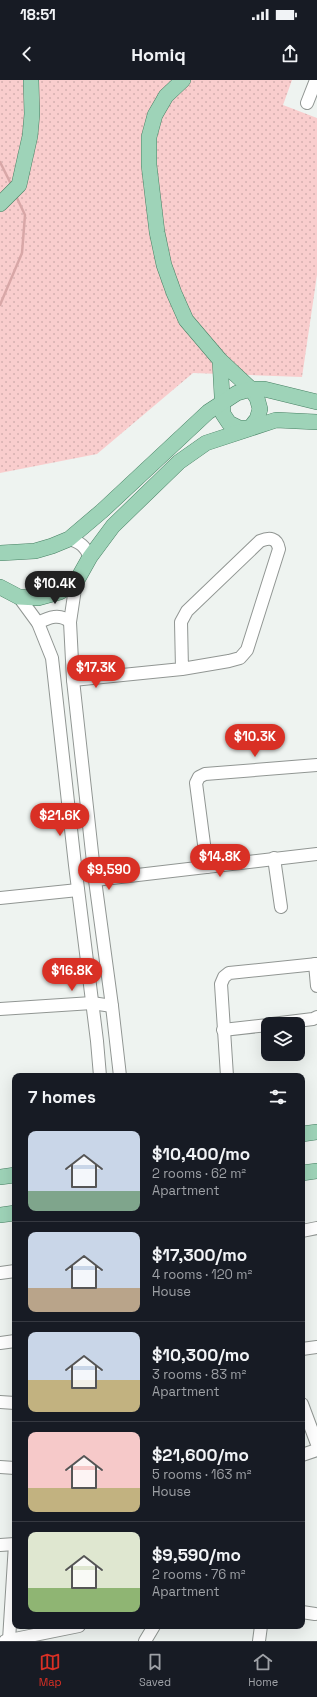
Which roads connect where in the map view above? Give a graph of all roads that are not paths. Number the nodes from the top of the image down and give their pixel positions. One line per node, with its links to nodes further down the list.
1 (31, 80): 5 (main road)
2 (184, 80): 6 (main road)
3 (316, 80): 4 (street)
4 (307, 103)
5 (2, 203)
6 (220, 360): 7 (main road); 9 (main road)
7 (251, 389): 8 (main road); 9 (main road); 11 (main road)
8 (317, 402)
9 (222, 403): 11 (main road); 12 (main road)
10 (317, 422): 11 (main road)
11 (250, 428): 14 (main road)
12 (68, 539): 13 (main road); 14 (street)
13 (0, 553)
14 (90, 557): 15 (main road)
15 (76, 582): 17 (main road); 18 (street)
16 (0, 587): 17 (main road)
17 (19, 597): 19 (street)
18 (70, 622): 19 (street); 21 (street)
19 (38, 623): 27 (street)
20 (182, 669): 20 (street); 21 (street)
21 (73, 680): 26 (street)
22 (317, 765): 25 (street)
23 (317, 854): 24 (street)
24 (274, 858): 25 (street); 29 (street)
25 (207, 868): 26 (street)
26 (95, 880): 33 (street)
27 (78, 890): 28 (street); 32 (street)
28 (0, 898)
29 (281, 907)
30 (316, 964): 31 (street); 38 (street)
31 (317, 986)
32 (92, 1003): 33 (street); 34 (street); 39 (street)
33 (112, 1006): 40 (street)
34 (0, 1009)
35 (317, 1017): 36 (street)
36 (305, 1020)
37 (261, 1025): 38 (street)
38 (223, 1030): 41 (street)
39 (100, 1073)
40 (120, 1073)
41 (227, 1073)
42 (317, 1132): 43 (main road)
43 (305, 1134)
44 (317, 1171): 45 (main road)
45 (305, 1173)
46 (12, 1175): 47 (main road)
47 (0, 1177)
48 (12, 1213): 49 (main road)
49 (0, 1215)
50 (317, 1228): 51 (street)
51 (305, 1230)
52 (12, 1271): 53 (street)
53 (0, 1273)
54 (12, 1341): 55 (street)
55 (0, 1343)
56 (317, 1347): 57 (street)
57 (305, 1349)
58 (0, 1402): 59 (street)
59 (12, 1403)
60 (305, 1412): 61 (street)
61 (317, 1444)
62 (317, 1450): 63 (street)
63 (305, 1454)
64 (0, 1467): 65 (street)
65 (12, 1468)
66 (12, 1544): 67 (street)
67 (0, 1545)
68 (12, 1580): 74 (street)
69 (305, 1612): 70 (street)
70 (315, 1614)
71 (64, 1629): 74 (street)
72 (152, 1629): 75 (street)
73 (261, 1629): 76 (street)
74 (7, 1640)
75 (145, 1641)
76 (259, 1641)

